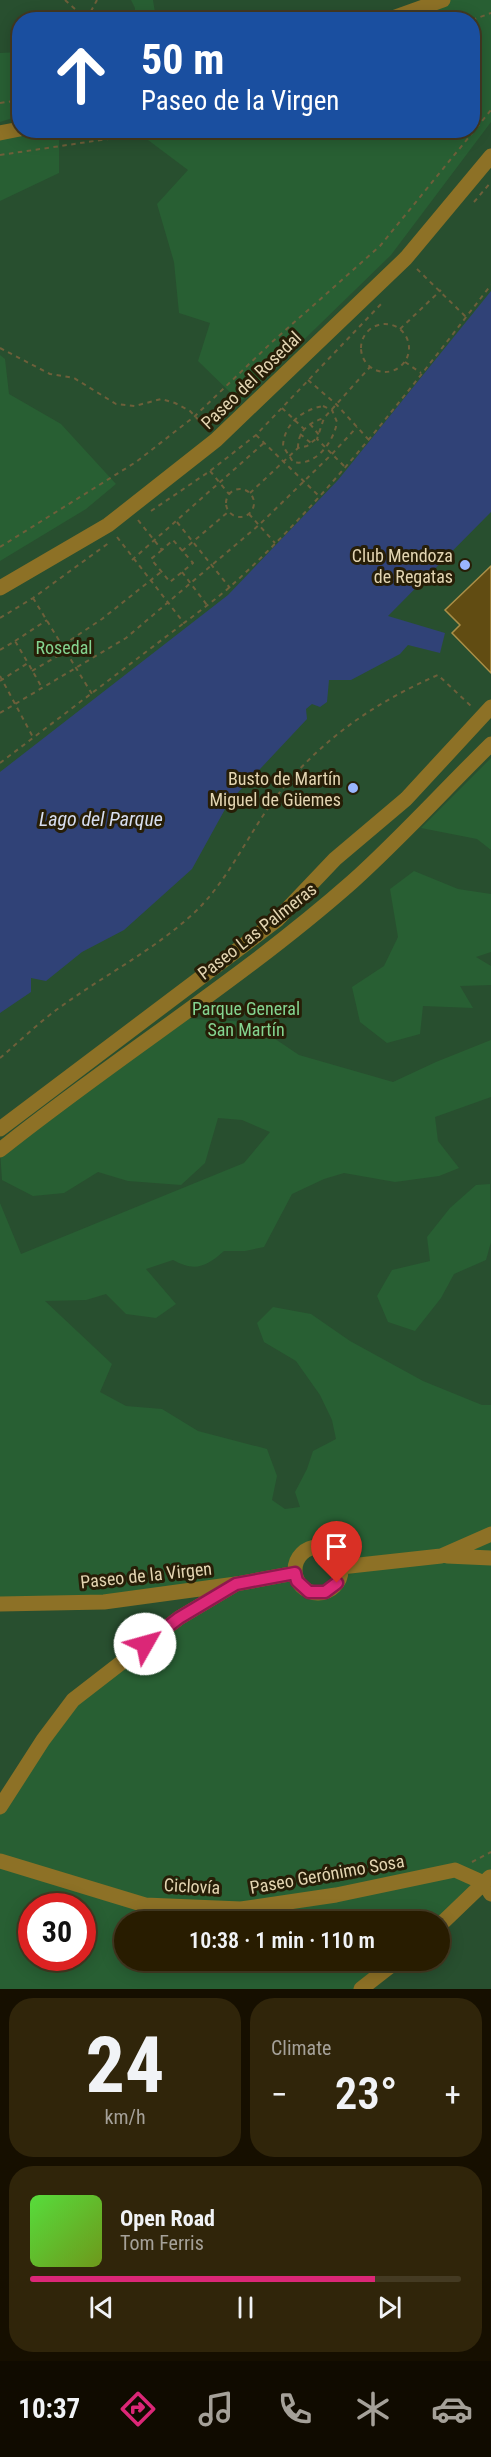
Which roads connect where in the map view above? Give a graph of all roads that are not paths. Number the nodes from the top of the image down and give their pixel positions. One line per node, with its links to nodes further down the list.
1 (443, 0): 2 (street)
2 (409, 12)
3 (491, 156): 4 (street, Paseo del Rosedal)
4 (0, 588)
5 (487, 710): 7 (street)
6 (491, 744): 8 (street, Paseo Las Palmeras)
7 (0, 1129)
8 (0, 1150)
9 (491, 1534): 10 (street)
10 (441, 1556): 11 (street); 12 (street)
11 (491, 1558)
12 (341, 1567): 13 (street); 13 (street)
13 (295, 1573): 14 (street, Paseo de la Virgen)
14 (236, 1584): 15 (street, Paseo de la Virgen); 16 (street)
15 (0, 1604)
16 (0, 1807)
17 (0, 1861): 18 (street, Paseo Gerónimo Sosa)
18 (489, 1885): 19 (street)
19 (450, 1917)
20 (384, 1971): 21 (street)
21 (361, 1989)

